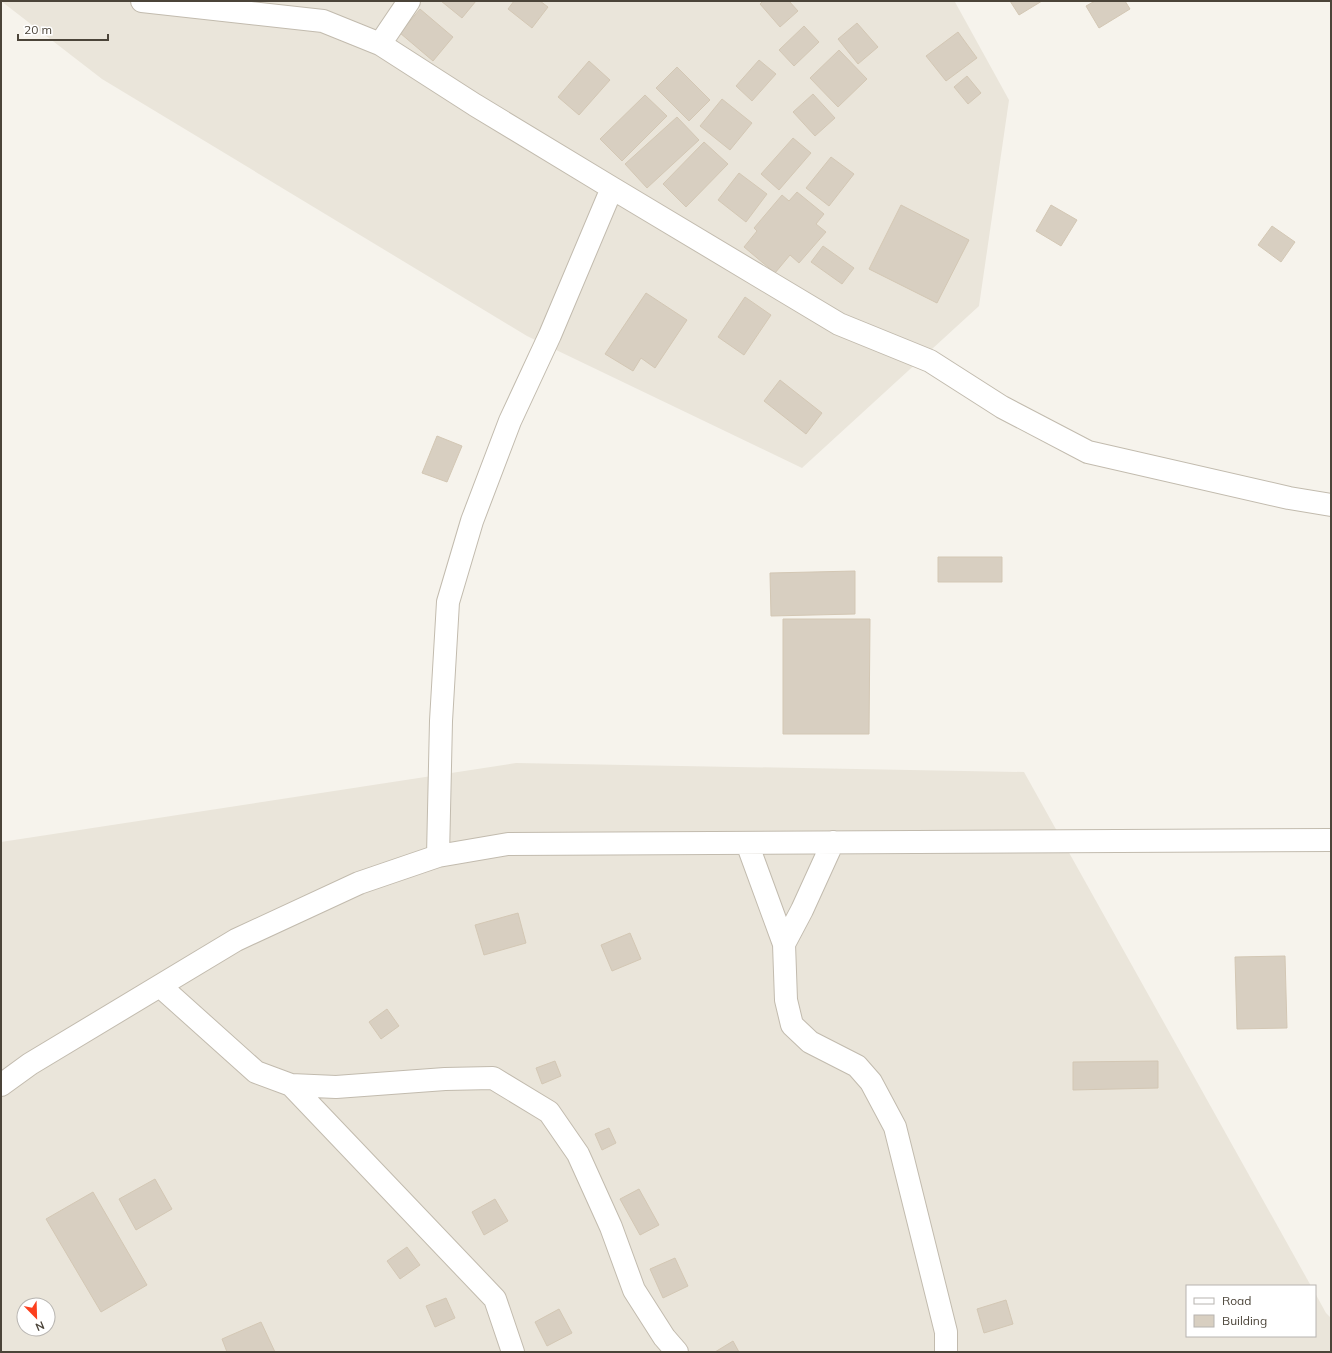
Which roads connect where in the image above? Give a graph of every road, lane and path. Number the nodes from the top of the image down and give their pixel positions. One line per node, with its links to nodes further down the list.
1 (142, 1): 3 (street)
2 (409, 1): 3 (street)
3 (380, 44): 4 (street)
4 (612, 188): 5 (street); 9 (street)
5 (1331, 505)
6 (1331, 840): 8 (street)
7 (747, 842): 8 (street); 9 (street); 10 (street)
8 (833, 842): 10 (street)
9 (438, 856): 11 (street)
10 (784, 944): 16 (street)
11 (160, 986): 12 (street); 13 (street)
12 (1, 1085)
13 (291, 1085): 14 (street); 15 (street)
14 (513, 1352)
15 (677, 1352)
16 (946, 1352)

